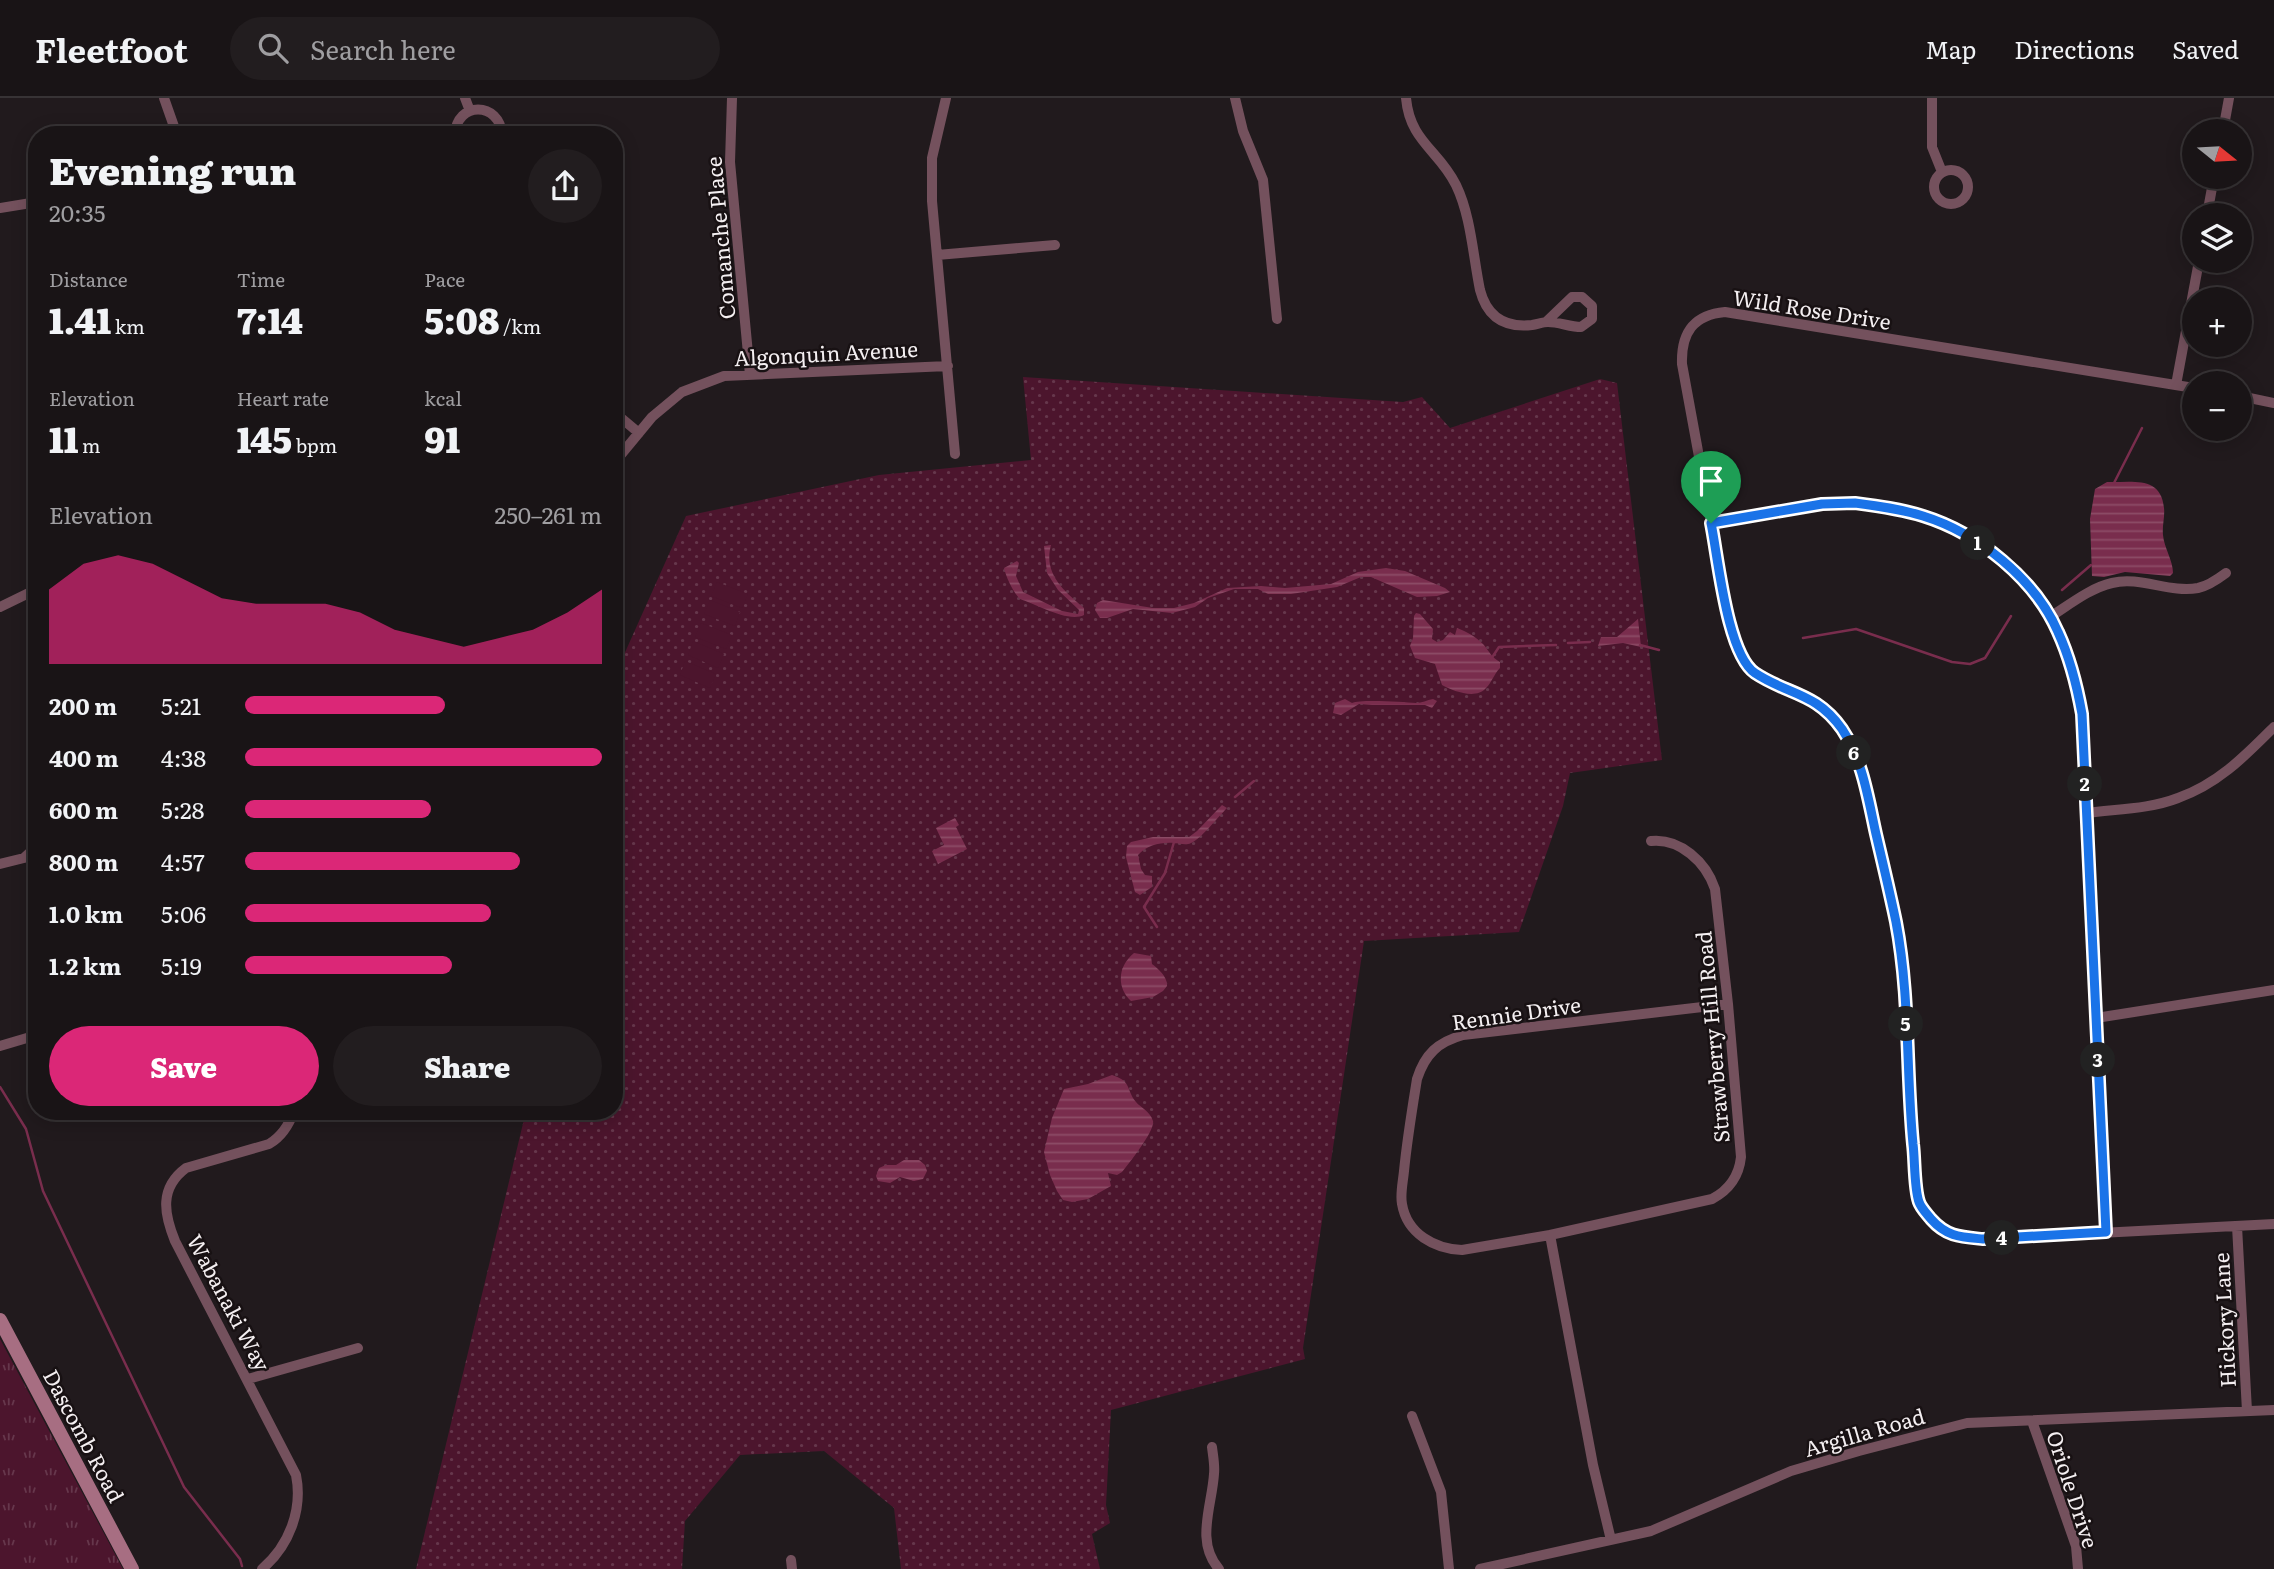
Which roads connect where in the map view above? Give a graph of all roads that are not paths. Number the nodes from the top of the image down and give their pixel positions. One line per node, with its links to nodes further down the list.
1 (164, 98): 11 (street)
2 (464, 98): 9 (street)
3 (732, 98): 23 (street, Comanche Place)
4 (946, 98): 18 (street)
5 (1235, 98): 20 (street)
6 (1406, 98): 21 (street)
7 (1932, 98): 14 (street)
8 (2229, 98): 10 (street)
9 (470, 111): 12 (street); 13 (street)
10 (2225, 119)
11 (174, 126)
12 (457, 126)
13 (500, 126)
14 (1942, 172)
15 (28, 203): 16 (street)
16 (0, 208)
17 (1055, 245): 18 (street)
18 (937, 255): 22 (street)
19 (2197, 273): 24 (street)
20 (1277, 319)
21 (1547, 321): 21 (street)
22 (948, 366): 23 (street, Algonquin Avenue); 31 (street)
23 (750, 375): 29 (street, Algonquin Avenue)
24 (2176, 385): 25 (street, Wild Rose Drive); 32 (street, Wild Rose Drive)
25 (2182, 386)
26 (2252, 398): 27 (street)
27 (2274, 403)
28 (623, 420): 29 (street)
29 (639, 433): 30 (street, Algonquin Avenue)
30 (623, 452)
31 (956, 454)
32 (1711, 523): 36 (street); 50 (street, Wild Rose Drive)
33 (2227, 573): 36 (street)
34 (28, 593): 35 (street)
35 (0, 607)
36 (2050, 617): 38 (street)
37 (2274, 727): 38 (street)
38 (2087, 813): 44 (street)
39 (1651, 841): 43 (street, Strawberry Hill Road)
40 (28, 854): 41 (street)
41 (0, 864)
42 (2274, 990): 44 (street)
43 (1728, 1004): 51 (street, Strawberry Hill Road); 51 (street, Rennie Drive)
44 (2096, 1018): 50 (street)
45 (28, 1038): 46 (street)
46 (0, 1046)
47 (290, 1120): 54 (street, Wabanaki Way)
48 (2274, 1224): 49 (street, Wild Rose Drive)
49 (2237, 1226): 50 (street, Wild Rose Drive); 56 (street, Hickory Lane)
50 (2106, 1232)
51 (1549, 1235): 60 (street)
52 (0, 1320): 61 (main road, Dascomb Road)
53 (358, 1348): 54 (street)
54 (248, 1379): 62 (street, Wabanaki Way)
55 (2274, 1410): 56 (street, Argilla Road)
56 (2247, 1411): 58 (street, Argilla Road)
57 (1412, 1416): 64 (street)
58 (2032, 1421): 60 (street, Argilla Road); 66 (street, Oriole Drive)
59 (1212, 1447): 63 (street)
60 (1611, 1541): 65 (street, Argilla Road)
61 (132, 1569)
62 (262, 1569)
63 (1219, 1569)
64 (1449, 1569)
65 (1480, 1569)
66 (2078, 1569)

